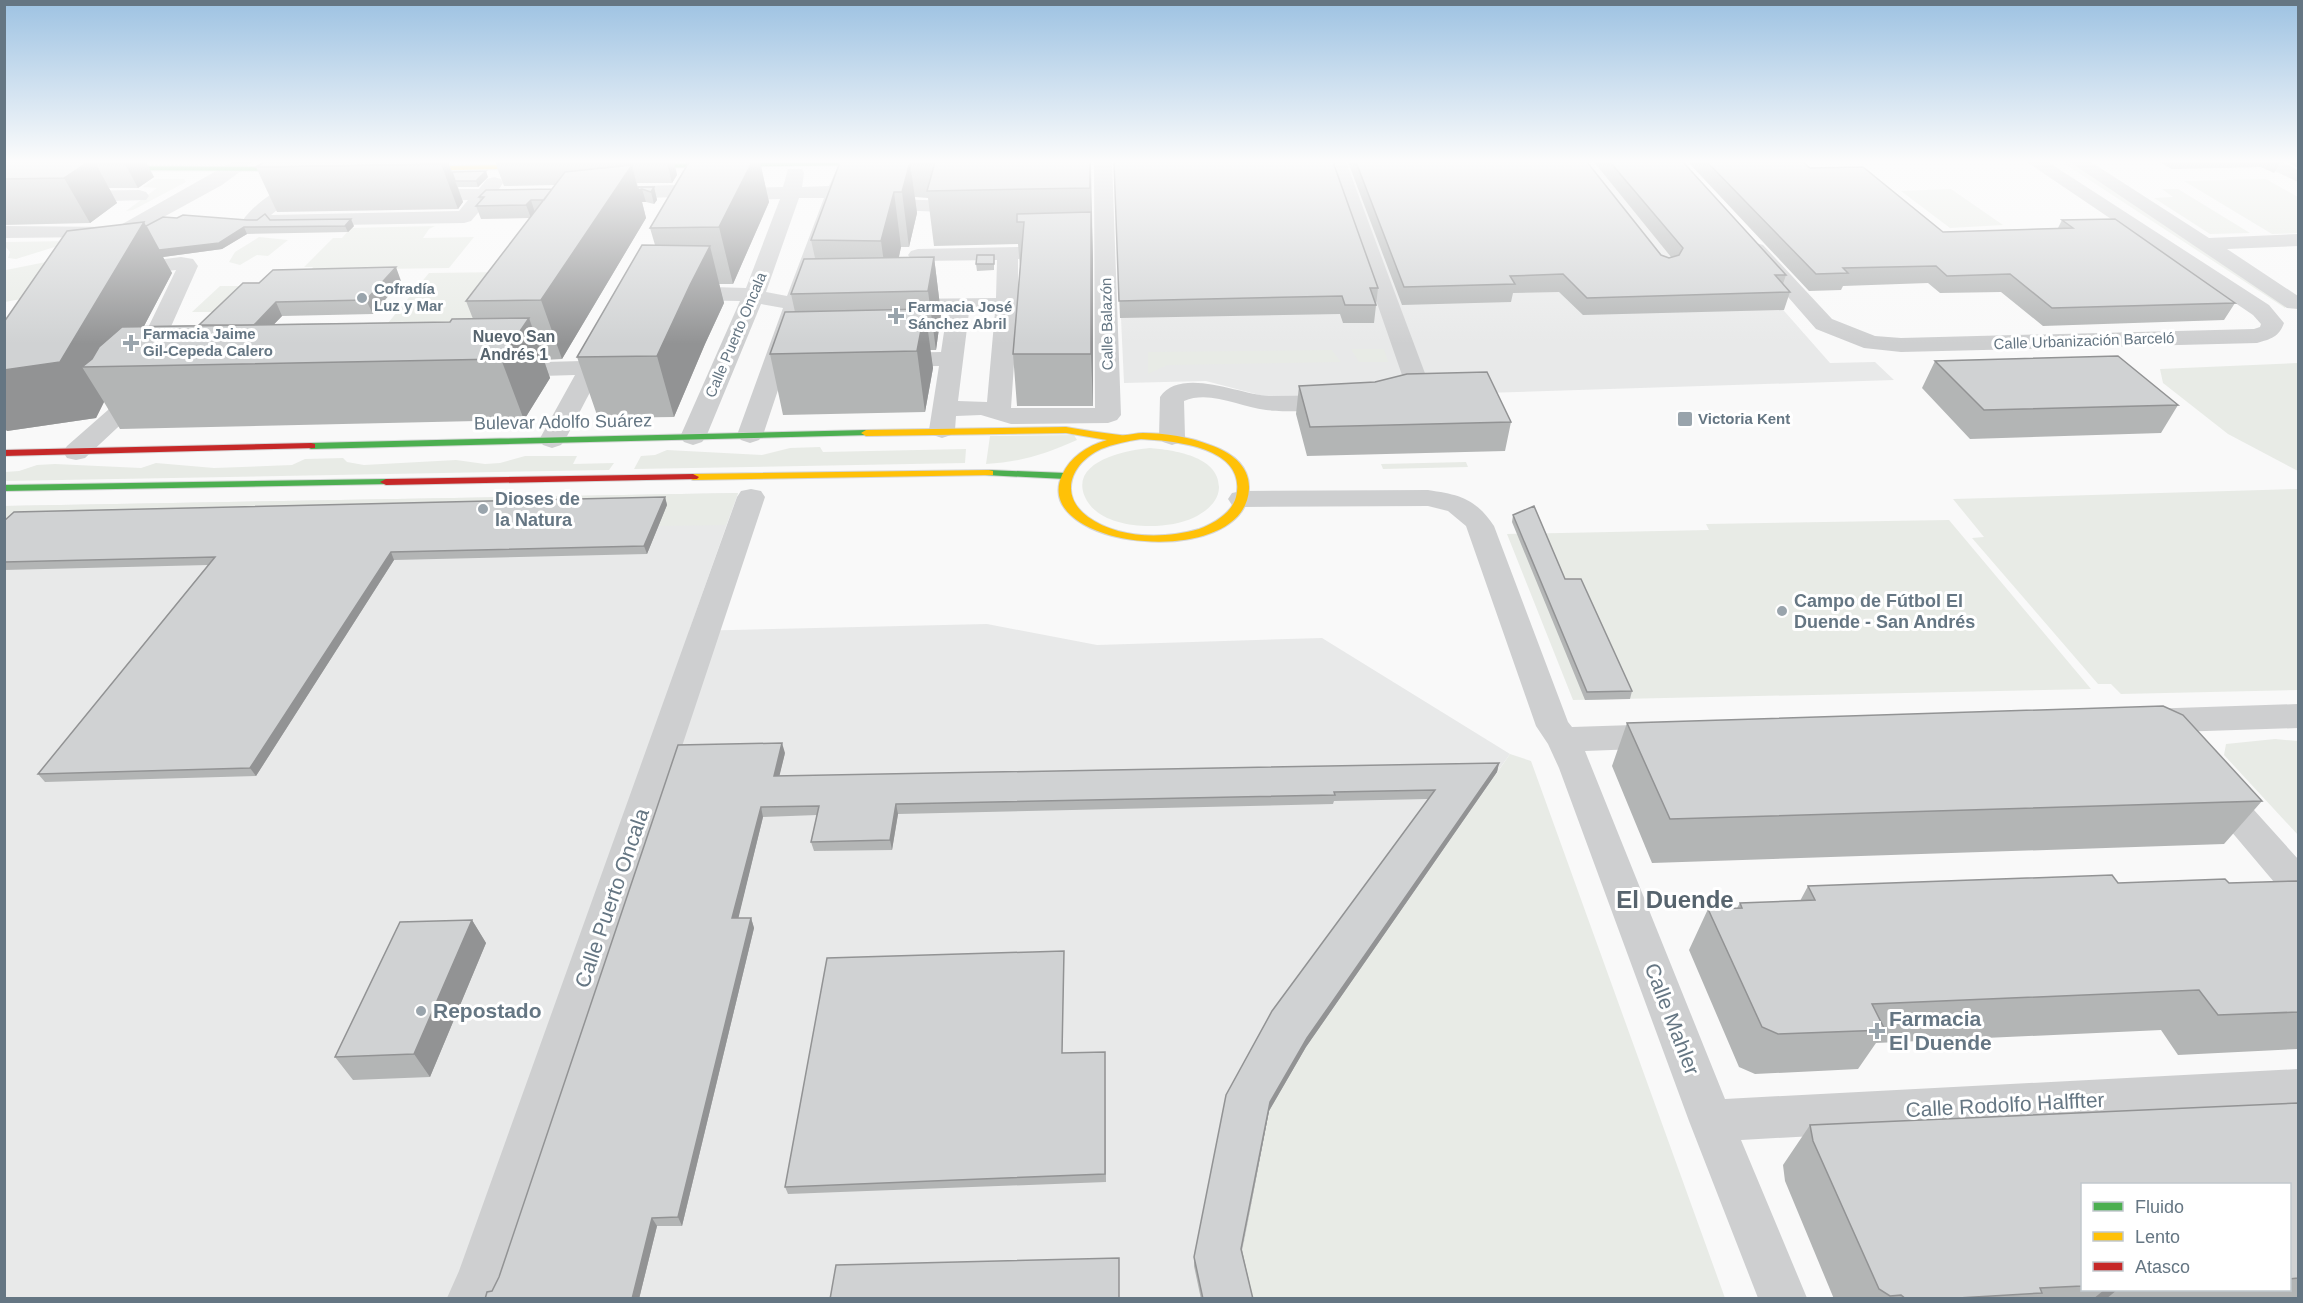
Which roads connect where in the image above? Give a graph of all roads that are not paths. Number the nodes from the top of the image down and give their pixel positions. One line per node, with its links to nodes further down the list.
1 (102, 223): 10 (street)
2 (135, 223): 11 (street)
3 (781, 223): 20 (street, Calle Puerto Oncala)
4 (834, 223): 22 (street, Calle Puerto Oncala)
5 (926, 223): 18 (street)
6 (1099, 223): 16 (street, Calle Balazón)
7 (1359, 223): 38 (street)
8 (2128, 223): 13 (street, Calle Urbanización Barceló)
9 (2173, 223): 15 (street)
10 (91, 231): 11 (street); 12 (street)
11 (120, 231): 41 (street)
12 (4, 232)
13 (1744, 236)
14 (2298, 240): 15 (street)
15 (2206, 244): 21 (street)
16 (1105, 251): 17 (street); 34 (street, Calle Balazón)
17 (1008, 254): 18 (street); 23 (street)
18 (915, 271): 24 (street)
19 (654, 294): 20 (street)
20 (753, 296): 22 (street); 33 (street, Calle Puerto Oncala)
21 (2295, 303)
22 (794, 304): 24 (street); 30 (street, Calle Puerto Oncala)
23 (1007, 305): 25 (street); 34 (street)
24 (907, 306): 25 (street)
25 (959, 306): 27 (street)
26 (608, 337): 31 (street)
27 (952, 359): 28 (street); 35 (street)
28 (870, 361)
29 (800, 362): 30 (street)
30 (774, 363): 33 (street, Calle Puerto Oncala)
31 (590, 368): 32 (street); 40 (street)
32 (484, 370)
33 (734, 403): 36 (street, Calle Puerto Oncala); 37 (street, Calle Puerto Oncala)
34 (998, 413): 35 (street)
35 (944, 420): 36 (street, Bulevar Adolfo Suárez); 39 (street, Bulevar Adolfo Suárez)
36 (750, 435): 37 (street, Bulevar Adolfo Suárez)
37 (693, 437): 40 (street, Bulevar Adolfo Suárez)
38 (1172, 437): 39 (street); 46 (street)
39 (1123, 439): 43 (street)
40 (552, 440): 41 (street, Bulevar Adolfo Suárez)
41 (76, 452): 42 (street, Bulevar Adolfo Suárez)
42 (4, 453)
43 (1066, 476): 44 (street); 46 (street)
44 (4, 488)
45 (751, 497): 55 (street, Calle Puerto Oncala)
46 (1242, 500): 51 (street, Calle Mahler)
47 (2298, 716): 48 (street)
48 (2155, 721): 49 (street); 52 (street)
49 (2120, 723)
50 (1693, 735): 51 (street)
51 (1563, 739): 54 (street, Calle Mahler)
52 (2298, 884)
53 (2298, 1089): 54 (street, Calle Rodolfo Halffter)
54 (1711, 1121): 56 (street, Calle Mahler)
55 (471, 1299)
56 (1782, 1299)

